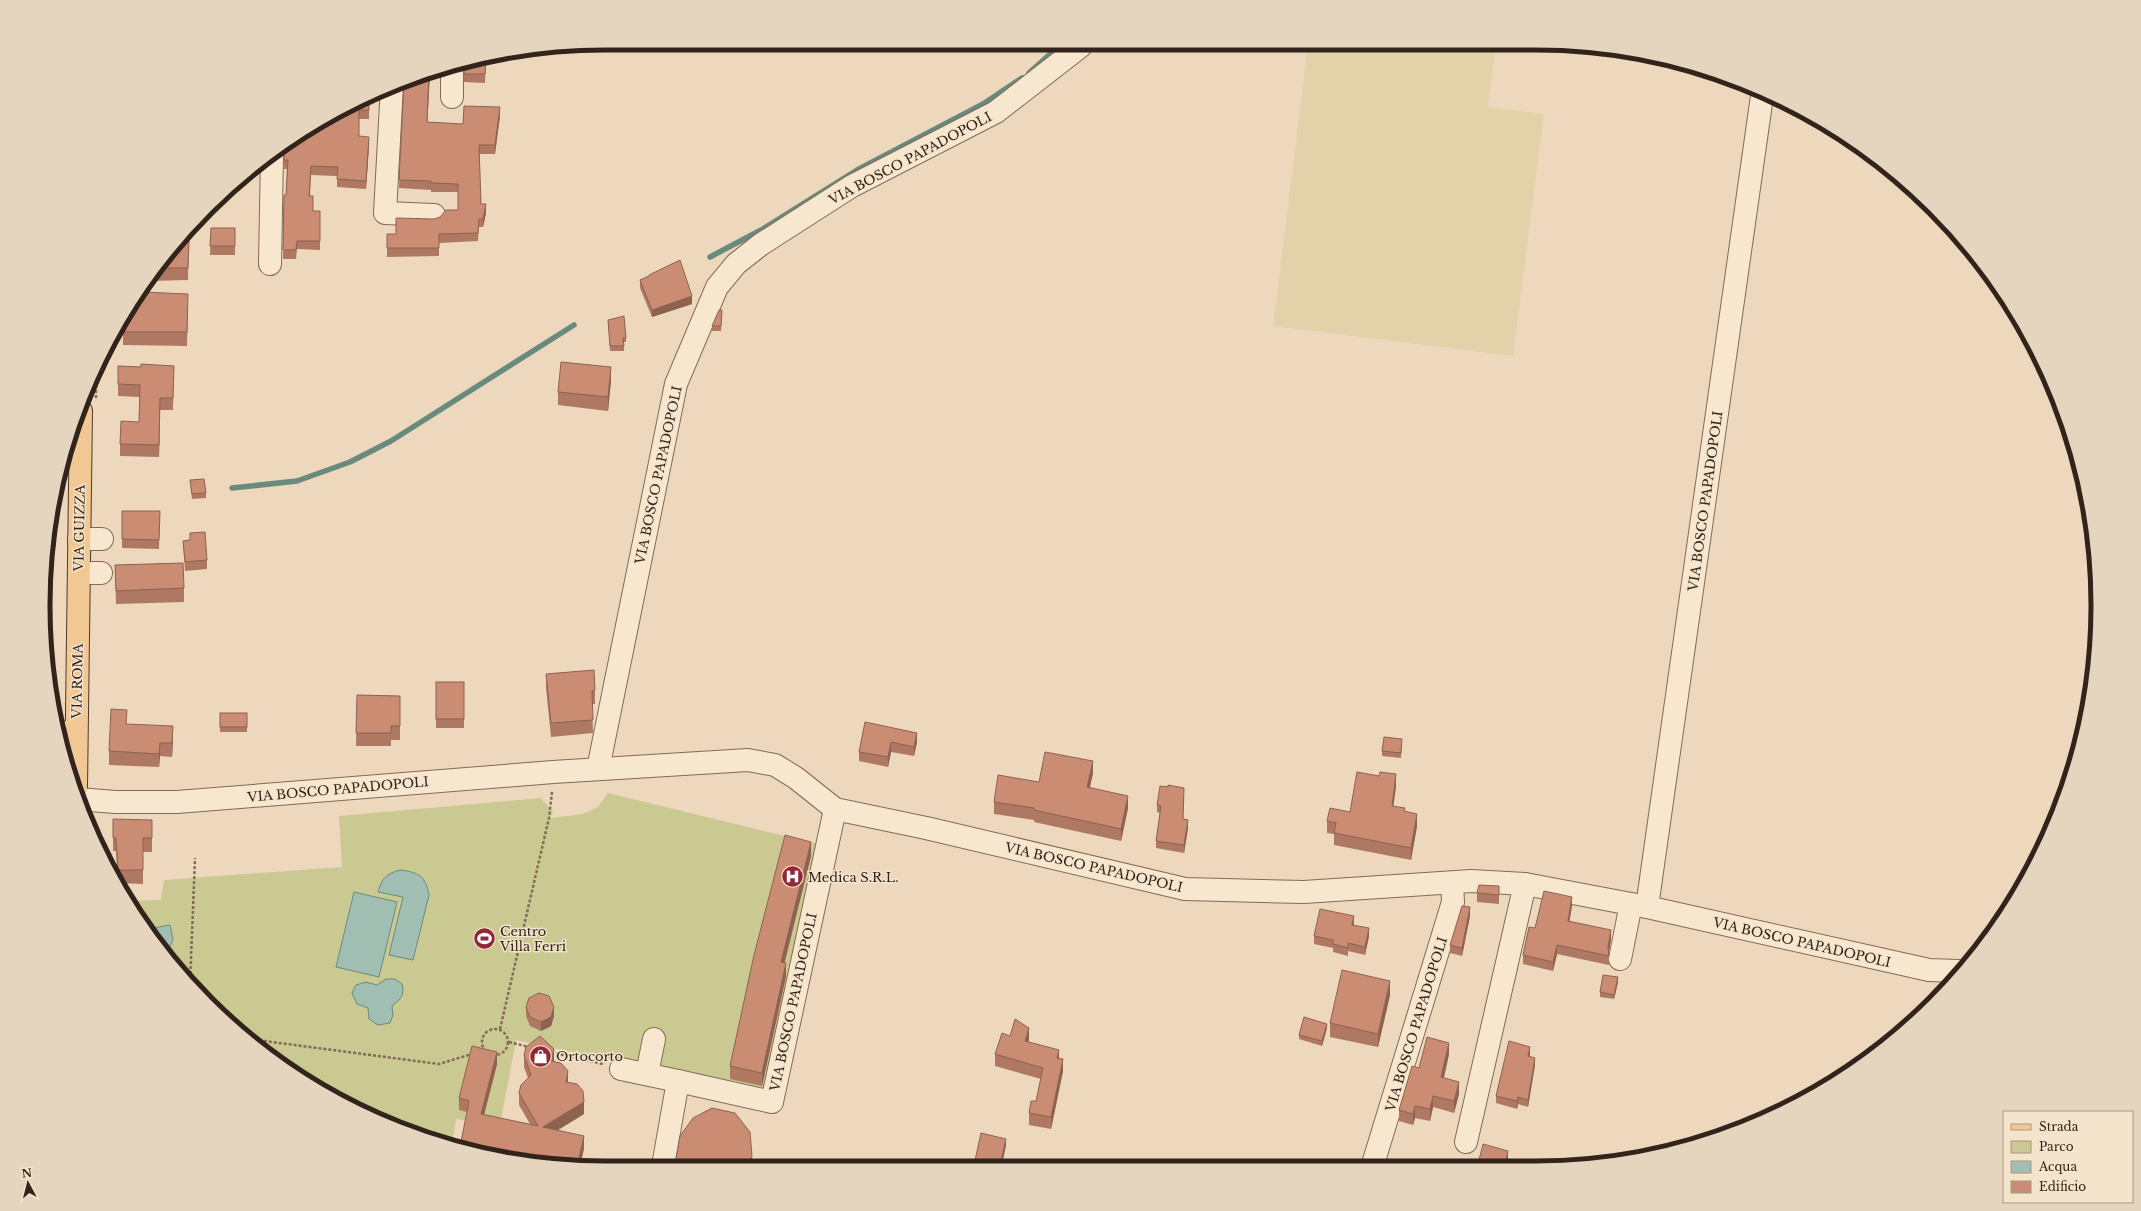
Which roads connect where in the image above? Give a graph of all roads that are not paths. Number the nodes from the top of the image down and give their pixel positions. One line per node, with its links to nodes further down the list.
1 (1076, 50): 17 (street, VIA BOSCO PAPADOPOLI)
2 (452, 72): 4 (street)
3 (392, 93): 7 (street)
4 (452, 98)
5 (1762, 98): 22 (street, VIA BOSCO PAPADOPOLI)
6 (272, 162): 8 (street)
7 (434, 215)
8 (270, 264)
9 (81, 422): 10 (main road, VIA GUIZZA)
10 (79, 539): 11 (street); 12 (main road, VIA GUIZZA)
11 (102, 539)
12 (79, 573): 13 (street); 14 (main road, VIA GUIZZA)
13 (101, 573)
14 (78, 621): 15 (main road, VIA ROMA)
15 (68, 733): 16 (main road, VIA ROMA)
16 (72, 758)
17 (598, 769): 18 (street, VIA BOSCO PAPADOPOLI); 19 (street, VIA BOSCO PAPADOPOLI)
18 (88, 807)
19 (835, 809): 20 (street, VIA BOSCO PAPADOPOLI); 28 (street, VIA BOSCO PAPADOPOLI)
20 (1452, 883): 21 (street, VIA BOSCO PAPADOPOLI); 31 (street, VIA BOSCO PAPADOPOLI)
21 (1525, 884): 22 (street, VIA BOSCO PAPADOPOLI); 29 (street)
22 (1639, 905): 23 (street); 24 (street, VIA BOSCO PAPADOPOLI)
23 (1620, 959)
24 (1954, 971)
25 (654, 1039): 27 (street)
26 (621, 1069): 27 (street, VIA BOSCO PAPADOPOLI)
27 (647, 1074): 28 (street, VIA BOSCO PAPADOPOLI)
28 (678, 1081): 30 (street)
29 (1466, 1142)
30 (664, 1161)
31 (1374, 1161)

